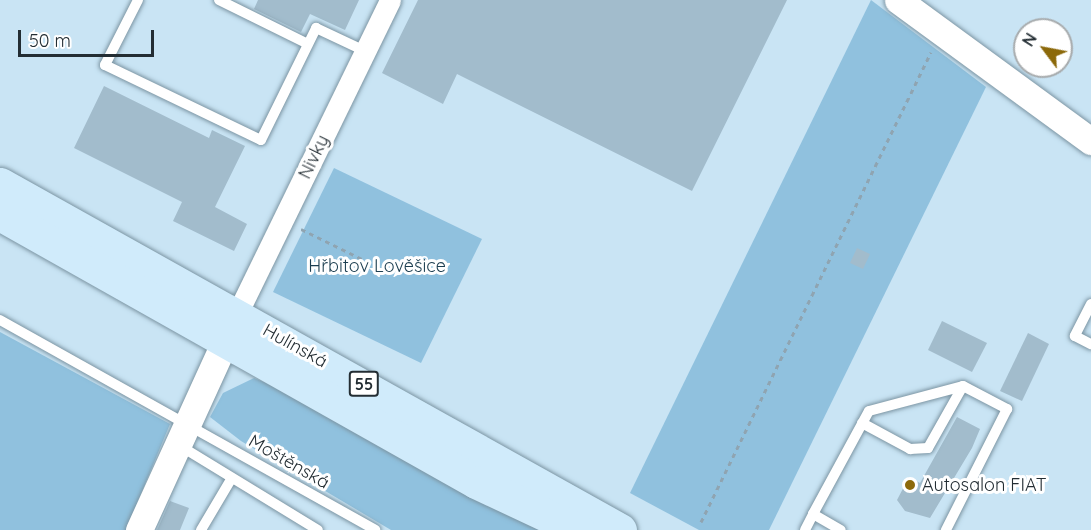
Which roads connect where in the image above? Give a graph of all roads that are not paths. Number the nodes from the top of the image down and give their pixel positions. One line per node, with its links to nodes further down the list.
1 (138, 0): 5 (lane)
2 (219, 0): 5 (lane)
3 (390, 0): 6 (street, Nivky)
4 (898, 0): 7 (street)
5 (308, 44): 6 (lane)
6 (365, 51): 12 (street, Nivky)
7 (1091, 141)
8 (0, 184): 12 (main road, Hulínská / 55)
9 (0, 214): 12 (main road, Hulínská / 55)
10 (1091, 303): 13 (lane)
11 (0, 320): 16 (lane)
12 (231, 328): 16 (street); 23 (main road, Hulínská / 55); 24 (main road, Hulínská / 55)
13 (1091, 344)
14 (963, 386): 15 (lane); 15 (lane); 27 (lane)
15 (862, 423): 18 (lane)
16 (182, 434): 17 (lane); 19 (street); 22 (lane, Moštěnská)
17 (230, 481): 20 (lane); 21 (lane)
18 (813, 514): 25 (lane); 26 (lane)
19 (139, 530)
20 (201, 530)
21 (318, 530)
22 (375, 530)
23 (578, 530)
24 (620, 530)
25 (805, 530)
26 (841, 530)
27 (946, 530)

